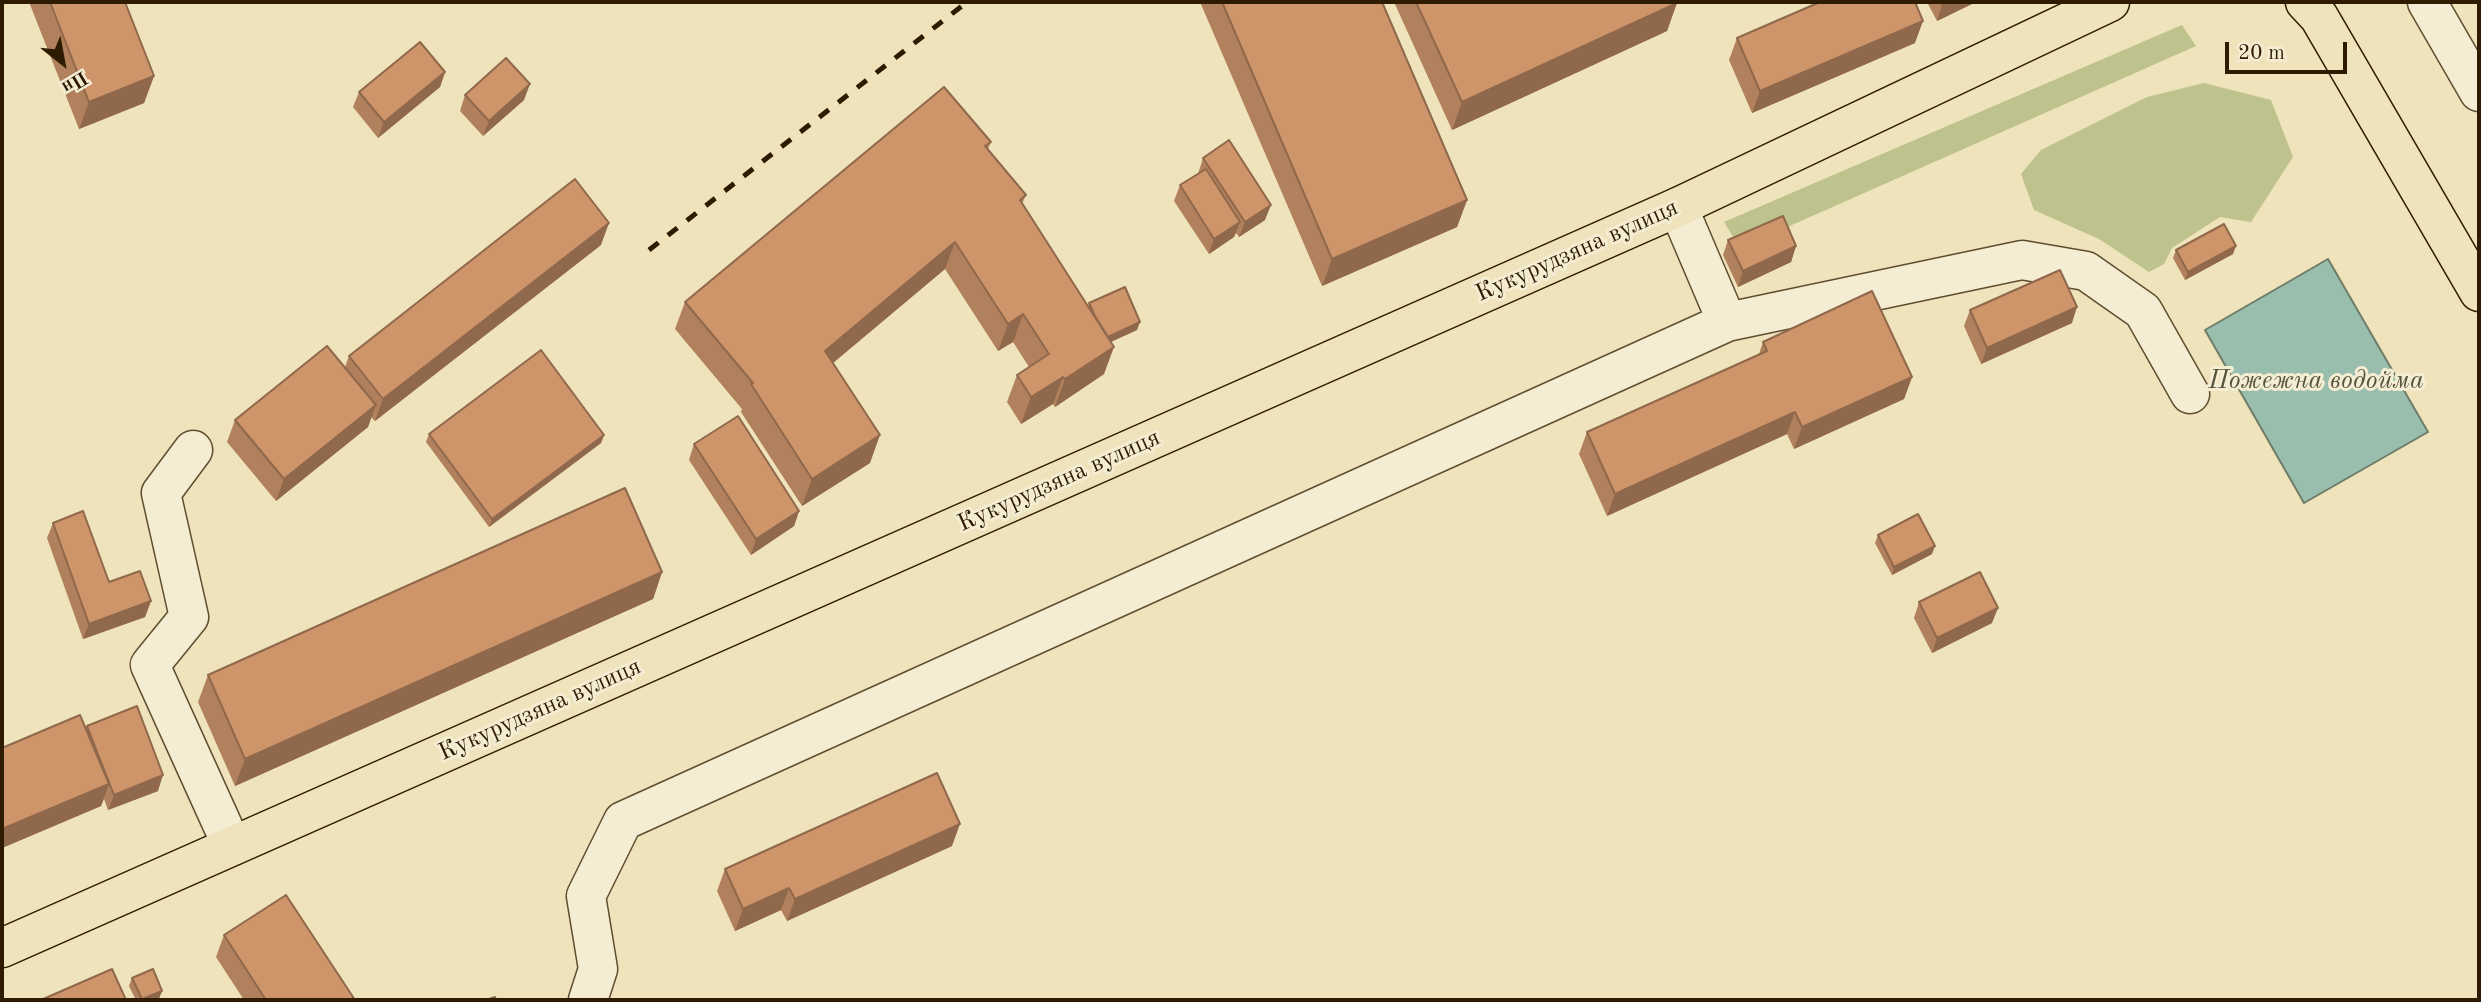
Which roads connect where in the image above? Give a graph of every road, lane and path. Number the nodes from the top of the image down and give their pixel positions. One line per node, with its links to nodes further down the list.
1 (2110, 2): 4 (main road, Кукурудзяна вулиця)
2 (2305, 2): 7 (main road)
3 (2427, 2): 5 (lane)
4 (2070, 10): 6 (main road, Кукурудзяна вулиця)
5 (2479, 92)
6 (1678, 207): 8 (lane); 11 (main road, Кукурудзяна вулиця)
7 (2479, 292)
8 (1727, 322): 9 (lane); 13 (lane)
9 (2190, 394)
10 (193, 450): 11 (lane)
11 (232, 846): 12 (main road, Кукурудзяна вулиця)
12 (2, 947)
13 (588, 1000)

